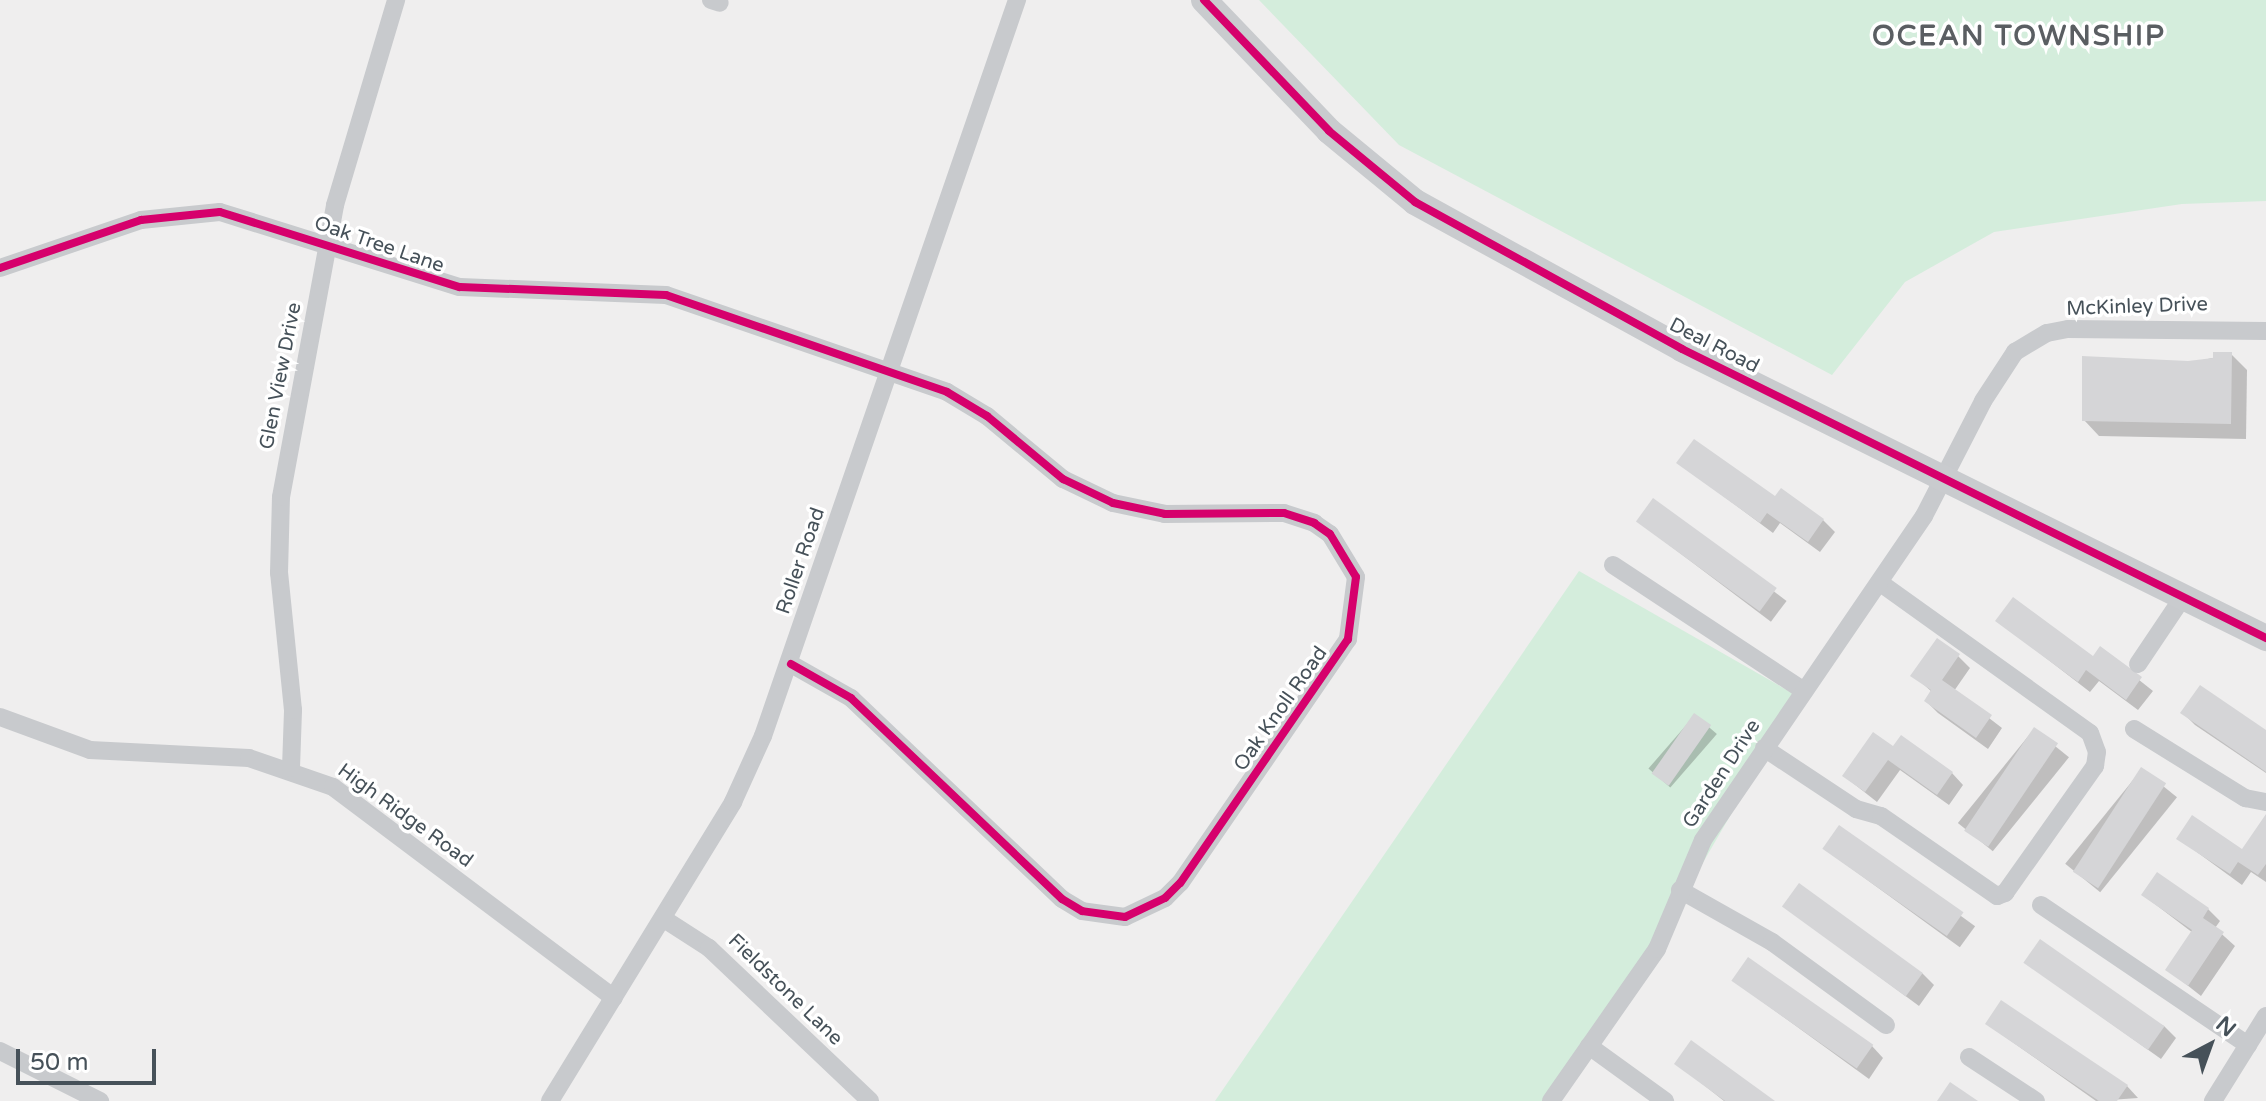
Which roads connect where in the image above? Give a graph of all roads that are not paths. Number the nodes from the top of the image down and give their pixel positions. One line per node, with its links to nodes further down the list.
1 (396, 0): 4 (street, Glen View Drive)
2 (1017, 0): 7 (street, Roller Road)
3 (1204, 0): 8 (street, Deal Road)
4 (328, 245): 5 (street, Oak Tree Lane); 7 (street, Oak Tree Lane); 19 (street, Glen View Drive)
5 (0, 268)
6 (2266, 331): 8 (street, McKinley Drive)
7 (890, 372): 13 (street, Roller Road); 13 (street, Oak Knoll Road)
8 (1944, 478): 10 (street, Garden Drive); 11 (street, Deal Road)
9 (1613, 565): 15 (street)
10 (1879, 582): 15 (street, Garden Drive); 18 (street)
11 (2183, 597): 12 (street, Deal Road); 14 (street)
12 (2266, 638)
13 (791, 664): 23 (street, Roller Road)
14 (2138, 664)
15 (1804, 691): 18 (street, Garden Drive)
16 (0, 717): 19 (street, High Ridge Road)
17 (2134, 729): 20 (street)
18 (1764, 748): 21 (street, Garden Drive)
19 (291, 768): 24 (street, High Ridge Road)
20 (2266, 802)
21 (1680, 890): 26 (street); 28 (street, Garden Drive)
22 (2041, 905): 27 (street)
23 (664, 919): 24 (street, Roller Road); 33 (street, Fieldstone Lane)
24 (614, 998): 32 (street, Roller Road)
25 (2264, 1023): 27 (street)
26 (1886, 1025)
27 (2248, 1045): 37 (street)
28 (1589, 1046): 34 (street, Garden Drive); 35 (street)
29 (0, 1051): 31 (street)
30 (1969, 1057): 36 (street)
31 (100, 1101)
32 (550, 1101)
33 (870, 1101)
34 (1551, 1101)
35 (1665, 1101)
36 (2036, 1101)
37 (2213, 1101)

